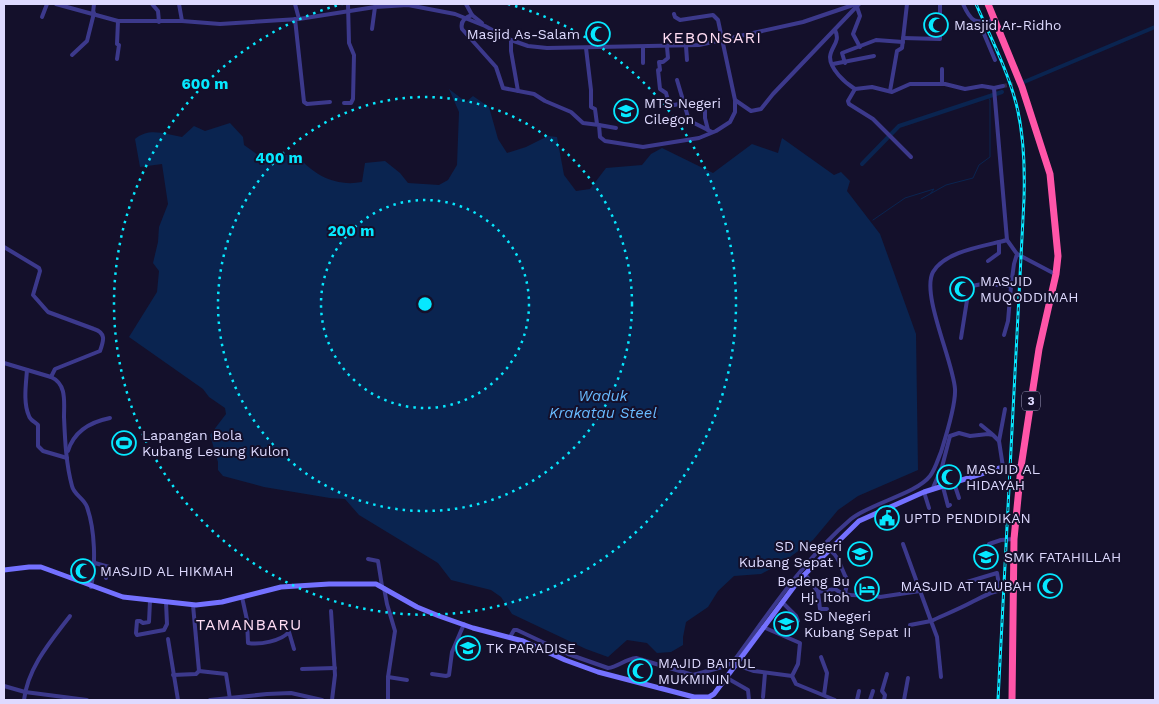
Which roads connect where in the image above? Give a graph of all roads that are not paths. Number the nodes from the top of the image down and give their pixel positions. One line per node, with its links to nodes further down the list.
1 (47, 4): 19 (street)
2 (56, 4): 16 (street)
3 (94, 4): 16 (street)
4 (152, 4): 25 (street)
5 (179, 4): 24 (street)
6 (295, 4): 21 (street)
7 (348, 4): 15 (street)
8 (466, 4): 18 (street)
9 (908, 4): 31 (street)
10 (940, 4): 31 (street)
11 (963, 4): 26 (street)
12 (988, 4): 22 (highway, 3)
13 (858, 5): 29 (street); 32 (street); 36 (street)
14 (375, 7): 15 (street); 20 (street); 28 (street)
15 (349, 10): 21 (street); 56 (street)
16 (93, 13): 23 (street); 38 (street)
17 (674, 14): 32 (street)
18 (472, 15): 20 (street); 27 (street)
19 (42, 17)
20 (466, 18): 27 (street); 51 (street)
21 (297, 19): 24 (street); 55 (street)
22 (994, 20): 26 (street); 68 (highway, 3)
23 (118, 21): 25 (street); 40 (street)
24 (182, 21): 25 (street)
25 (159, 22)
26 (979, 22): 42 (street)
27 (485, 26): 30 (street)
28 (372, 29)
29 (835, 30): 45 (street); 54 (street)
30 (510, 40): 37 (street); 51 (street)
31 (903, 40): 36 (street); 52 (street)
32 (722, 41): 33 (street); 54 (street)
33 (686, 46): 35 (street); 41 (street)
34 (643, 47): 35 (street); 37 (street); 43 (street)
35 (667, 47): 57 (street)
36 (860, 47): 44 (street)
37 (586, 48): 59 (street)
38 (72, 55)
39 (874, 56): 44 (street)
40 (117, 59)
41 (687, 60)
42 (995, 60)
43 (643, 63)
44 (844, 63): 45 (street)
45 (833, 64): 50 (street)
46 (942, 69): 48 (street)
47 (677, 80): 57 (street)
48 (942, 84): 52 (street); 53 (street)
49 (1003, 86): 53 (street)
50 (855, 89): 52 (street); 62 (street)
51 (518, 91): 59 (street)
52 (890, 91)
53 (995, 93): 63 (street)
54 (735, 100): 61 (street)
55 (330, 102)
56 (344, 103)
57 (684, 103): 61 (street)
58 (705, 107): 61 (street)
59 (598, 125): 60 (street); 61 (street)
60 (616, 128)
61 (710, 131)
62 (911, 157)
63 (1007, 240): 64 (street); 66 (street)
64 (999, 242): 67 (street); 78 (street)
65 (4, 247): 74 (street)
66 (1017, 254): 68 (street); 69 (street)
67 (988, 261)
68 (1056, 274): 82 (highway, 3)
69 (1011, 286): 70 (street); 71 (street)
70 (1004, 335)
71 (962, 338)
72 (4, 363): 73 (street)
73 (27, 370): 74 (street); 81 (street)
74 (51, 376): 81 (street)
75 (1005, 409): 80 (street)
76 (110, 418): 81 (street)
77 (981, 425): 79 (street)
78 (948, 435): 79 (street); 86 (street); 121 (street)
79 (993, 435): 80 (street)
80 (999, 441): 83 (street)
81 (67, 458): 96 (street)
82 (1021, 466): 83 (street); 91 (highway, 3)
83 (1003, 467): 84 (street)
84 (954, 483): 85 (street); 88 (street)
85 (943, 487): 86 (street); 89 (street)
86 (932, 490): 87 (street)
87 (924, 492): 90 (street); 94 (street)
88 (959, 498)
89 (950, 505)
90 (929, 508)
91 (1014, 539): 93 (street); 103 (highway, 3)
92 (904, 544): 105 (street)
93 (990, 544)
94 (830, 550): 98 (street); 107 (street)
95 (368, 559): 102 (street)
96 (95, 564): 99 (street); 101 (street)
97 (4, 570): 101 (street)
98 (805, 574): 106 (street); 111 (street)
99 (106, 578)
100 (967, 582): 104 (street)
101 (91, 587): 109 (street)
102 (383, 587): 108 (street); 118 (street); 133 (street)
103 (1013, 588): 104 (street); 164 (highway, 3)
104 (1000, 590): 117 (street)
105 (920, 591): 107 (street); 117 (street)
106 (818, 592): 107 (street); 113 (street)
107 (845, 593)
108 (242, 597): 112 (street); 123 (street)
109 (150, 601): 110 (street); 110 (street)
110 (166, 602): 112 (street)
111 (782, 602): 116 (street); 120 (street)
112 (193, 604): 128 (street)
113 (827, 609)
114 (330, 611): 126 (street)
115 (70, 616): 142 (street)
116 (798, 621)
117 (931, 621): 119 (street); 135 (street)
118 (464, 624): 121 (street); 130 (street)
119 (910, 625)
120 (763, 627): 125 (street); 134 (street)
121 (510, 637): 149 (street)
122 (168, 639): 132 (street)
123 (294, 649)
124 (821, 657): 144 (street)
125 (737, 665): 129 (street); 136 (street)
126 (335, 668): 127 (street); 156 (street)
127 (302, 669)
128 (199, 671): 132 (street); 147 (street)
129 (765, 673): 134 (street); 146 (street)
130 (432, 674)
131 (887, 674): 162 (street)
132 (174, 675): 152 (street)
133 (388, 676): 138 (street); 157 (street)
134 (792, 676): 144 (street)
135 (941, 677)
136 (727, 678): 145 (street); 158 (street)
137 (908, 678): 163 (street)
138 (406, 680)
139 (4, 686): 142 (street)
140 (859, 691): 160 (street)
141 (873, 691): 161 (street)
142 (25, 692): 150 (street); 151 (street)
143 (298, 694): 148 (street); 154 (street); 155 (street)
144 (824, 696): 159 (street)
145 (715, 697): 149 (street)
146 (763, 697)
147 (230, 698): 148 (street); 153 (street)
148 (241, 699)
149 (694, 699)
150 (24, 700)
151 (87, 700)
152 (178, 700)
153 (210, 700)
154 (298, 700)
155 (322, 700)
156 (332, 700)
157 (388, 700)
158 (749, 700)
159 (835, 700)
160 (857, 700)
161 (870, 700)
162 (884, 700)
163 (904, 700)
164 (1012, 700)

